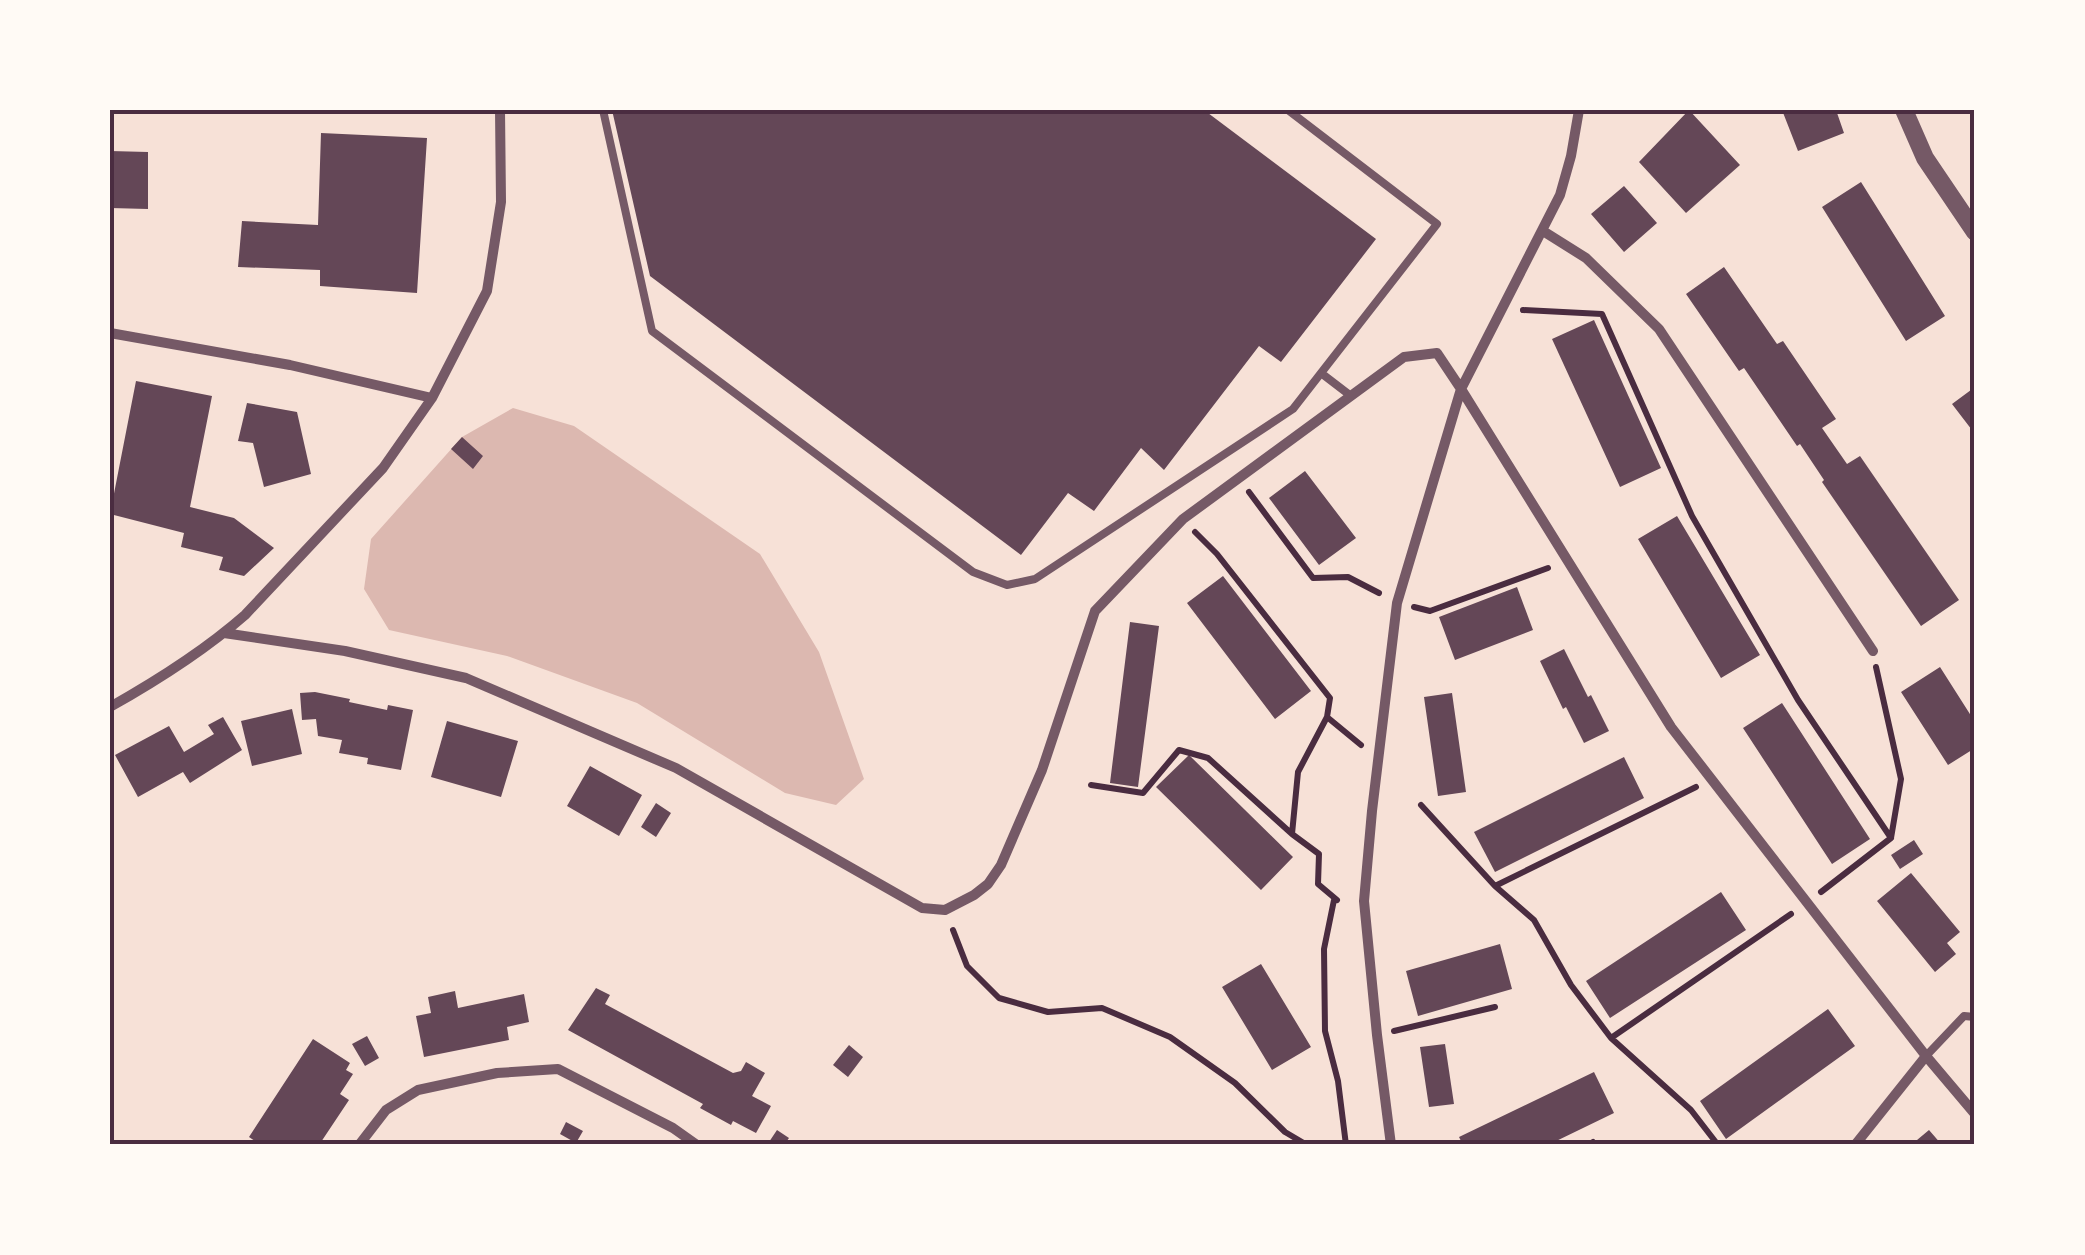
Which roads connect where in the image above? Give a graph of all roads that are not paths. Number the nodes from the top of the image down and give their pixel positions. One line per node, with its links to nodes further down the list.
1 (500, 110): 12 (street)
2 (603, 110): 9 (lane)
3 (1288, 110): 9 (lane)
4 (1578, 110): 6 (street)
5 (1904, 110): 7 (street)
6 (1543, 231): 10 (street); 14 (street)
7 (1975, 232)
8 (110, 333): 12 (street)
9 (1321, 373): 11 (lane)
10 (1462, 389): 11 (street); 17 (street); 21 (street)
11 (1351, 396): 13 (street)
12 (432, 398): 13 (street)
13 (224, 633): 15 (street)
14 (1873, 651)
15 (110, 706)
16 (1975, 1017): 17 (lane)
17 (1926, 1056): 18 (street); 22 (street)
18 (1975, 1114)
19 (359, 1145): 20 (street)
20 (697, 1145)
21 (1390, 1145)
22 (1855, 1145)

